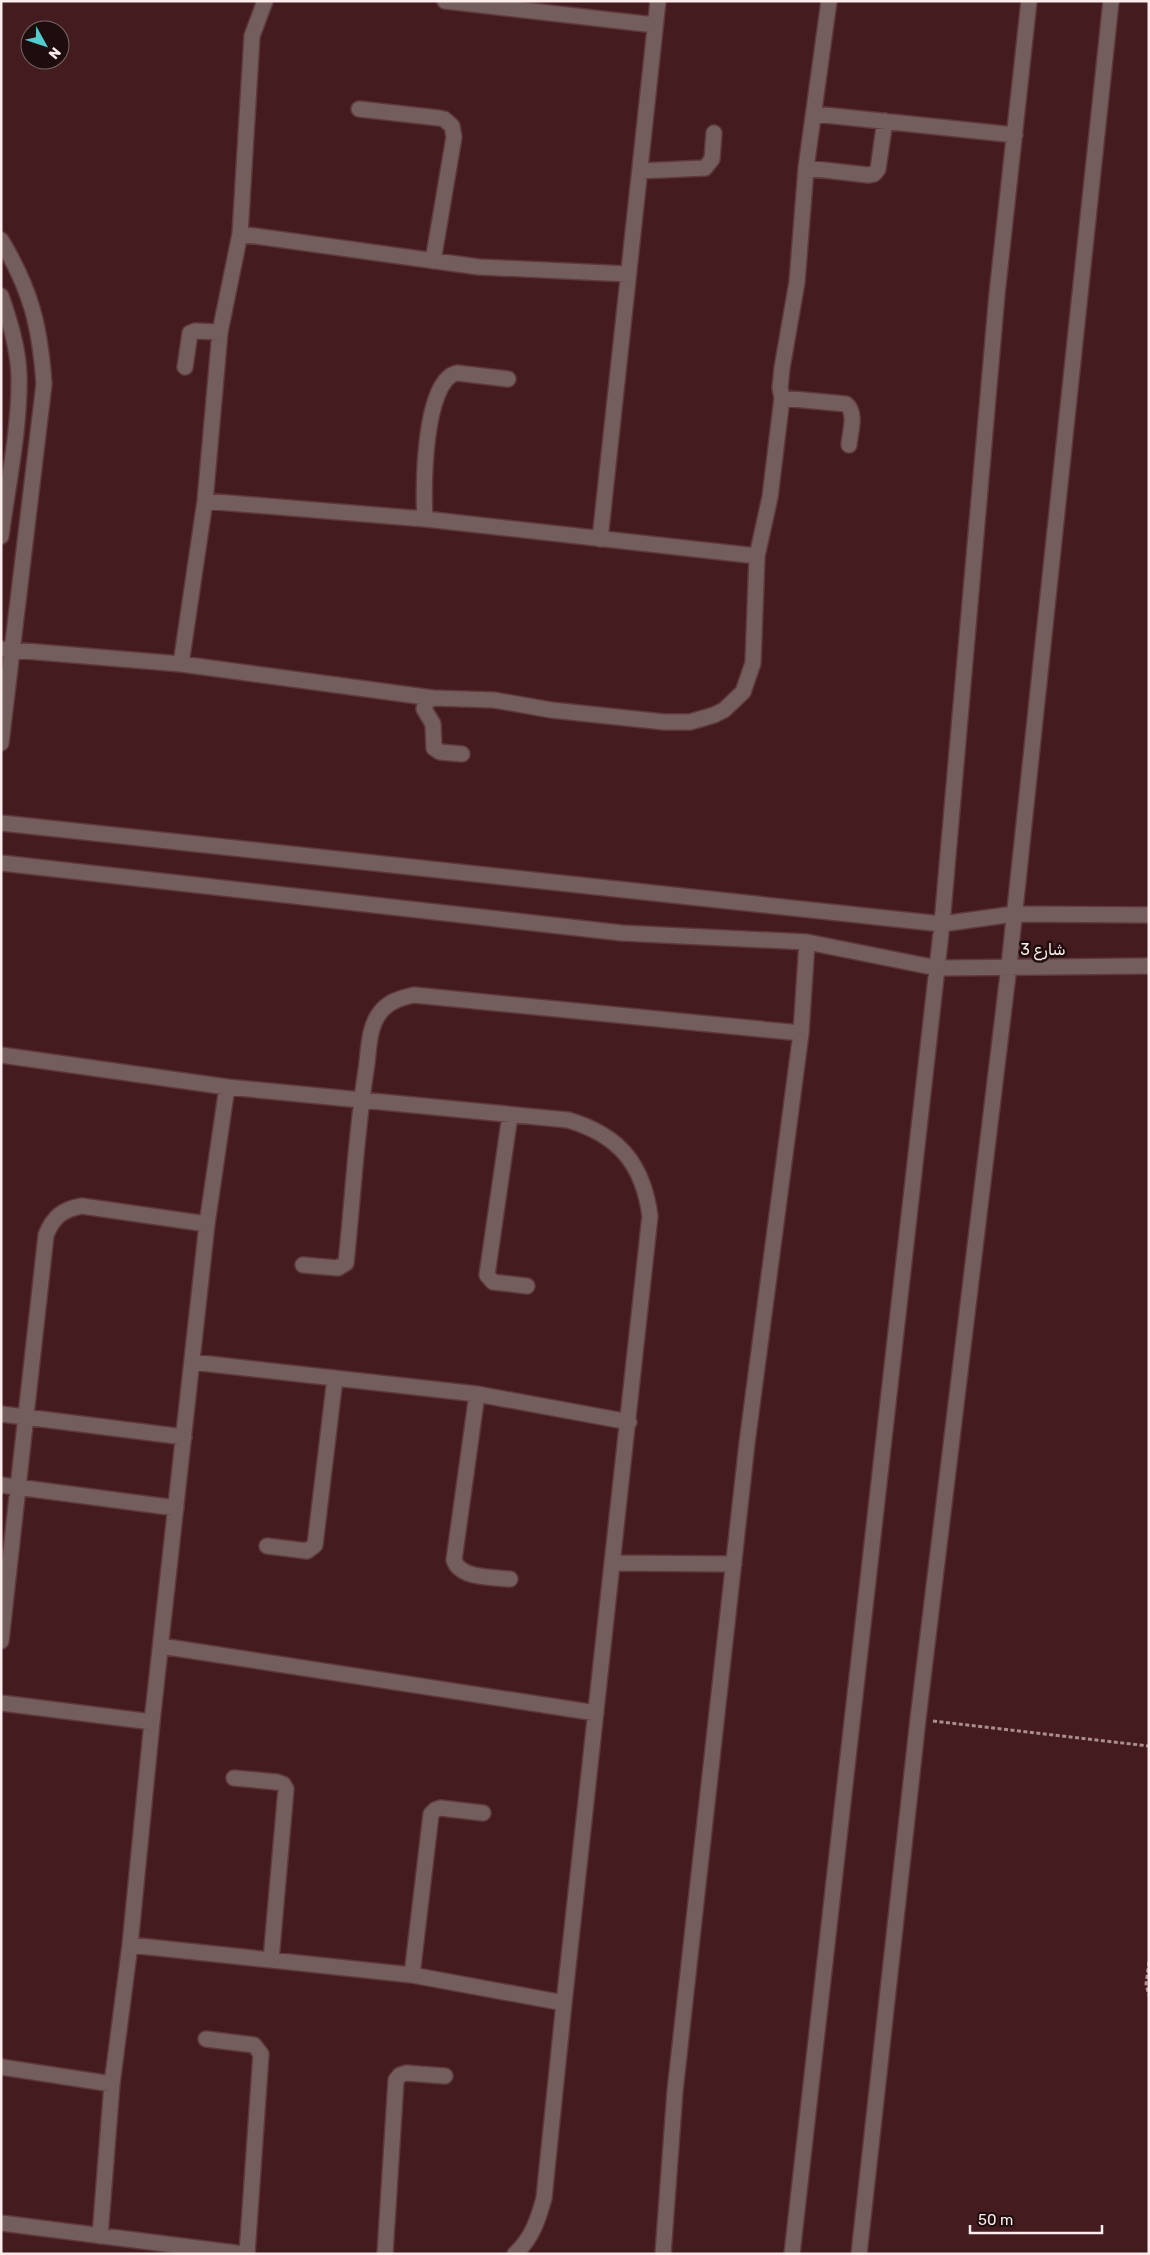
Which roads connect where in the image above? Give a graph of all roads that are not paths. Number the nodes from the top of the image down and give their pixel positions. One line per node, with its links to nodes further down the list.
1 (265, 1): 15 (street)
2 (445, 1): 7 (street)
3 (658, 1): 7 (street)
4 (829, 1): 9 (street)
5 (1030, 1): 12 (street)
6 (1111, 1): 37 (street)
7 (655, 25): 14 (street)
8 (359, 109): 17 (street)
9 (815, 114): 10 (street); 13 (street)
10 (886, 121): 12 (street); 13 (street)
11 (714, 133): 14 (street)
12 (1015, 135): 39 (street)
13 (806, 168): 23 (street)
14 (640, 171): 18 (street)
15 (240, 234): 17 (street); 20 (street)
16 (1, 240): 30 (street)
17 (433, 261): 18 (street)
18 (628, 274): 28 (street)
19 (1, 296): 27 (street)
20 (220, 332): 21 (street); 25 (street)
21 (185, 367)
22 (508, 379): 26 (street)
23 (782, 398): 24 (street); 29 (street)
24 (849, 445)
25 (205, 501): 26 (street); 31 (street)
26 (425, 519): 28 (street)
27 (1, 536)
28 (600, 538): 29 (street)
29 (758, 556): 32 (street)
30 (6, 649): 31 (street); 33 (street)
31 (181, 664): 32 (street)
32 (433, 698): 34 (street)
33 (1, 744)
34 (462, 754)
35 (1, 823): 39 (street)
36 (1, 863): 40 (street, شارع 3)
37 (1014, 914): 38 (street); 39 (street); 41 (street)
38 (1149, 915)
39 (942, 924): 43 (street)
40 (808, 942): 43 (street, شارع 3); 44 (street)
41 (1009, 966): 42 (street, شارع 3); 43 (street, شارع 3); 88 (street)
42 (1149, 966)
43 (937, 968): 87 (street)
44 (801, 1033): 47 (street); 64 (street)
45 (1, 1055): 46 (street)
46 (227, 1087): 47 (street); 49 (street)
47 (362, 1100): 48 (street); 50 (street)
48 (510, 1115): 51 (street); 57 (street)
49 (207, 1224): 52 (street); 56 (street)
50 (303, 1265)
51 (527, 1286)
52 (192, 1362): 53 (street); 58 (street)
53 (335, 1378): 54 (street); 62 (street)
54 (477, 1394): 57 (street); 65 (street)
55 (1, 1414): 56 (street)
56 (26, 1417): 58 (street); 60 (street)
57 (629, 1422): 63 (street)
58 (184, 1437): 61 (street)
59 (1, 1485): 60 (street)
60 (18, 1487): 61 (street); 66 (street)
61 (176, 1508): 67 (street)
62 (267, 1546)
63 (612, 1563): 64 (street); 69 (street)
64 (734, 1564): 86 (street)
65 (510, 1579)
66 (1, 1641)
67 (160, 1646): 69 (street); 70 (street)
68 (1, 1703): 70 (street)
69 (596, 1713): 76 (street)
70 (152, 1722): 73 (street)
71 (234, 1778): 74 (street)
72 (483, 1813): 75 (street)
73 (130, 1944): 74 (street); 80 (street)
74 (271, 1960): 75 (street)
75 (412, 1975): 76 (street)
76 (564, 2003): 85 (street)
77 (206, 2039): 83 (street)
78 (1, 2067): 80 (street)
79 (445, 2076): 84 (street)
80 (112, 2084): 82 (street)
81 (1, 2223): 82 (street)
82 (100, 2236): 83 (street)
83 (246, 2254)
84 (385, 2254)
85 (515, 2254)
86 (663, 2254)
87 (792, 2254)
88 (859, 2254)

